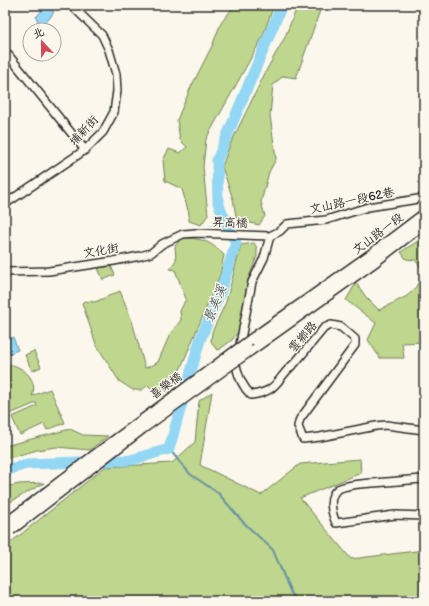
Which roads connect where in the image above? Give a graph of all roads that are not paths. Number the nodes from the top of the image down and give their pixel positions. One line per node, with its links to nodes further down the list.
1 (71, 5): 3 (street, 埔新街)
2 (5, 51): 3 (street)
3 (85, 150): 5 (street, 埔新街)
4 (424, 198): 9 (street, 文山路一段62巷)
5 (5, 204)
6 (424, 214): 11 (main road, 文山路一段)
7 (424, 224): 11 (main road, 文山路一段)
8 (196, 233): 9 (street, 昇高橋); 10 (street, 文化街)
9 (267, 236): 12 (street, 雲鄉路)
10 (5, 272)
11 (348, 276): 15 (main road, 喜樂橋, bridge)
12 (424, 430)
13 (424, 479): 14 (street)
14 (424, 516)
15 (7, 528)

